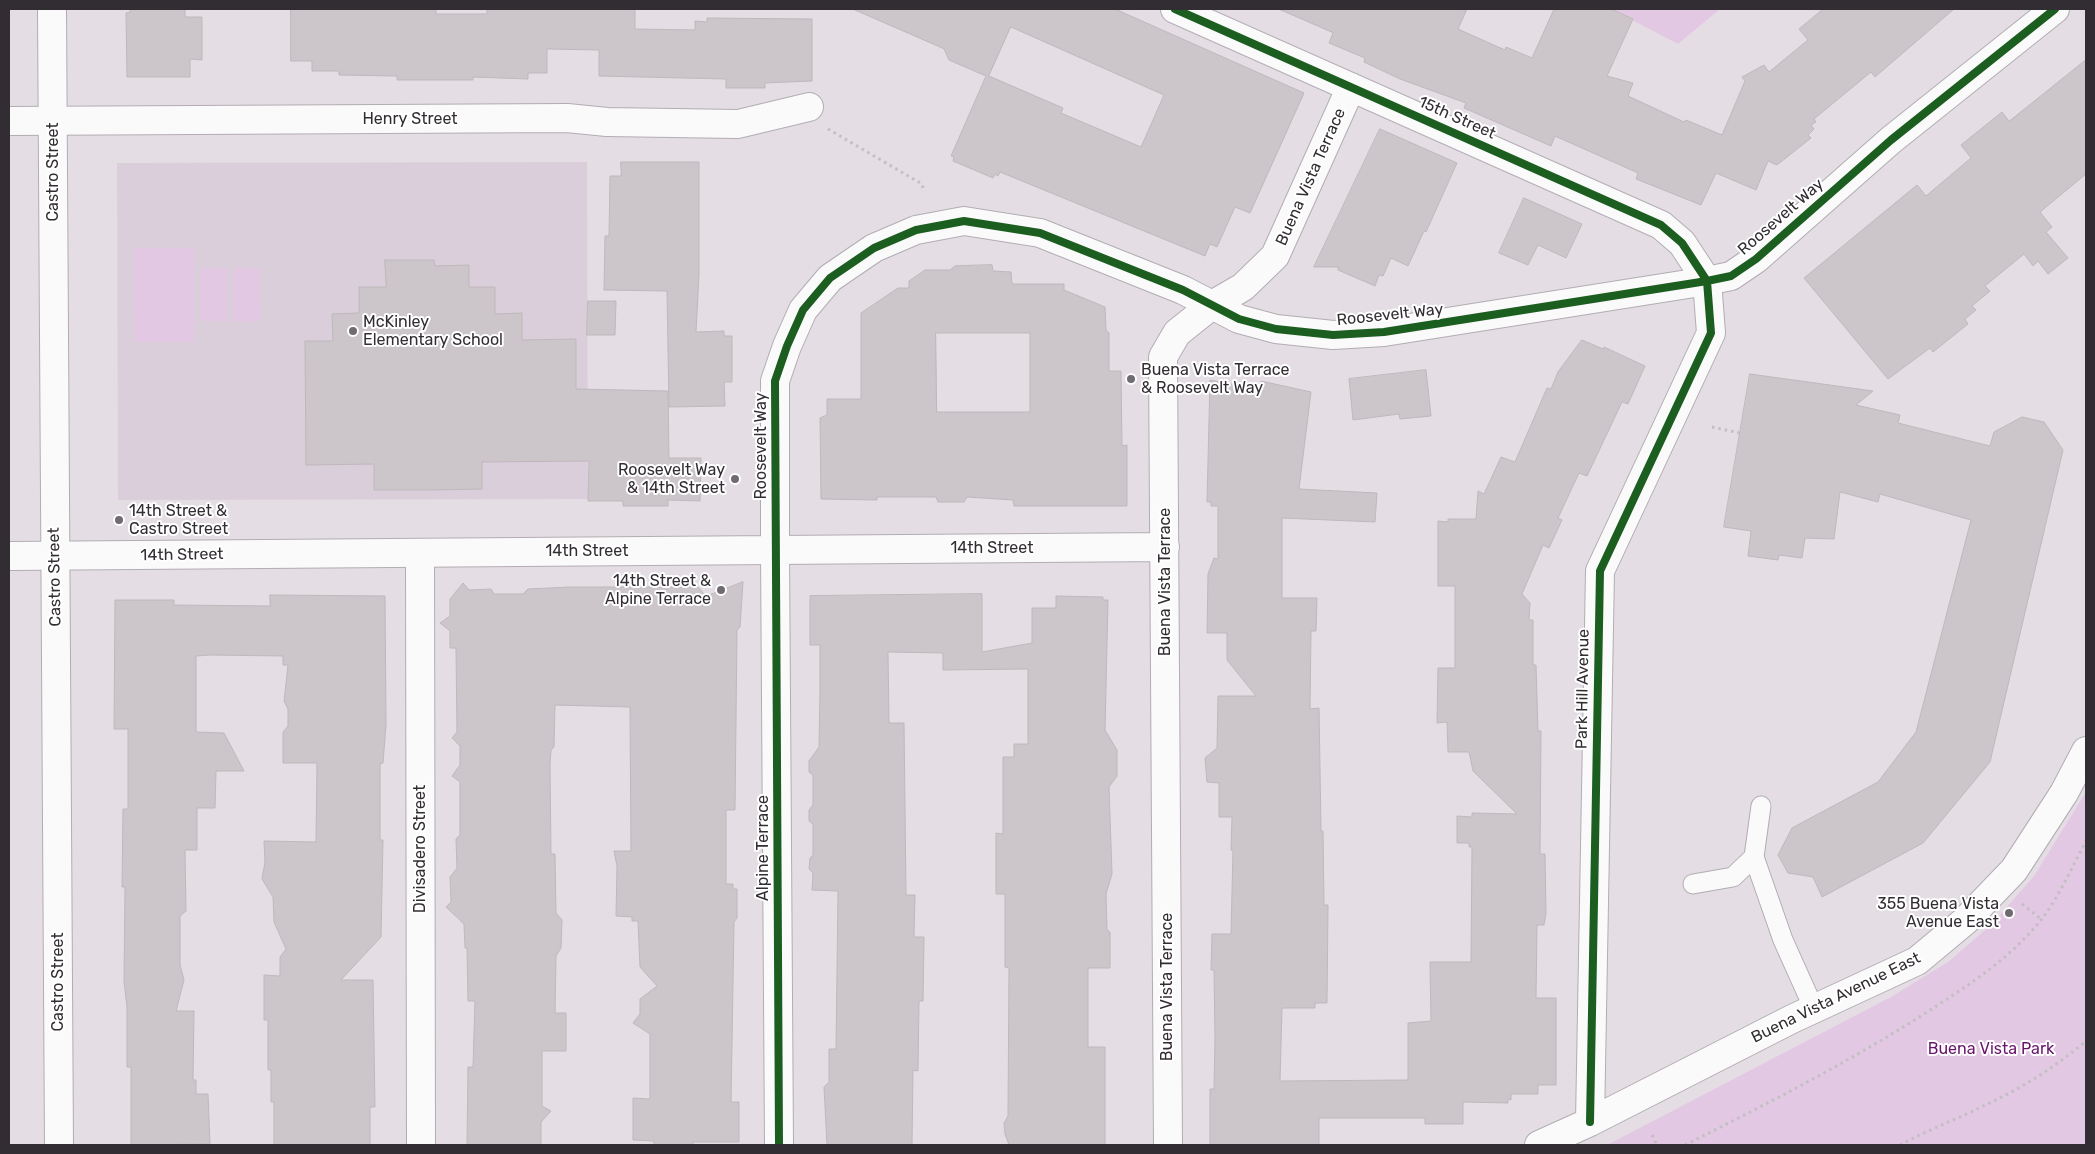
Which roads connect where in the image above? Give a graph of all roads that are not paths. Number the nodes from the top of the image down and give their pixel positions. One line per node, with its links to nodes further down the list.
1 (52, 9): 7 (street, Castro Street)
2 (1175, 9): 4 (street, 15th Street)
3 (2055, 9): 8 (street, Roosevelt Way)
4 (1351, 87): 8 (street, 15th Street); 9 (street, Buena Vista Terrace)
5 (817, 117): 7 (street, Henry Street)
6 (9, 121): 7 (street, Henry Street)
7 (52, 121): 14 (street, Castro Street)
8 (1706, 281): 9 (street, Roosevelt Way); 20 (street, Park Hill Avenue)
9 (1212, 305): 10 (street, Buena Vista Terrace); 11 (street, Roosevelt Way)
10 (1166, 547): 11 (street, 14th Street); 24 (street, Buena Vista Terrace)
11 (775, 550): 12 (street, 14th Street); 23 (street, Alpine Terrace)
12 (420, 553): 14 (street, 14th Street); 22 (street, Divisadero Street)
13 (9, 556): 14 (street, 14th Street)
14 (55, 556): 21 (street, Castro Street)
15 (2086, 751): 19 (street, Buena Vista Avenue East)
16 (1761, 806): 17 (lane)
17 (1754, 857): 18 (lane); 19 (lane)
18 (1693, 884)
19 (1814, 1009): 20 (street, Buena Vista Avenue East)
20 (1590, 1122): 25 (street, Buena Vista Avenue East)
21 (59, 1145)
22 (421, 1145)
23 (779, 1145)
24 (1168, 1145)
25 (1539, 1145)

